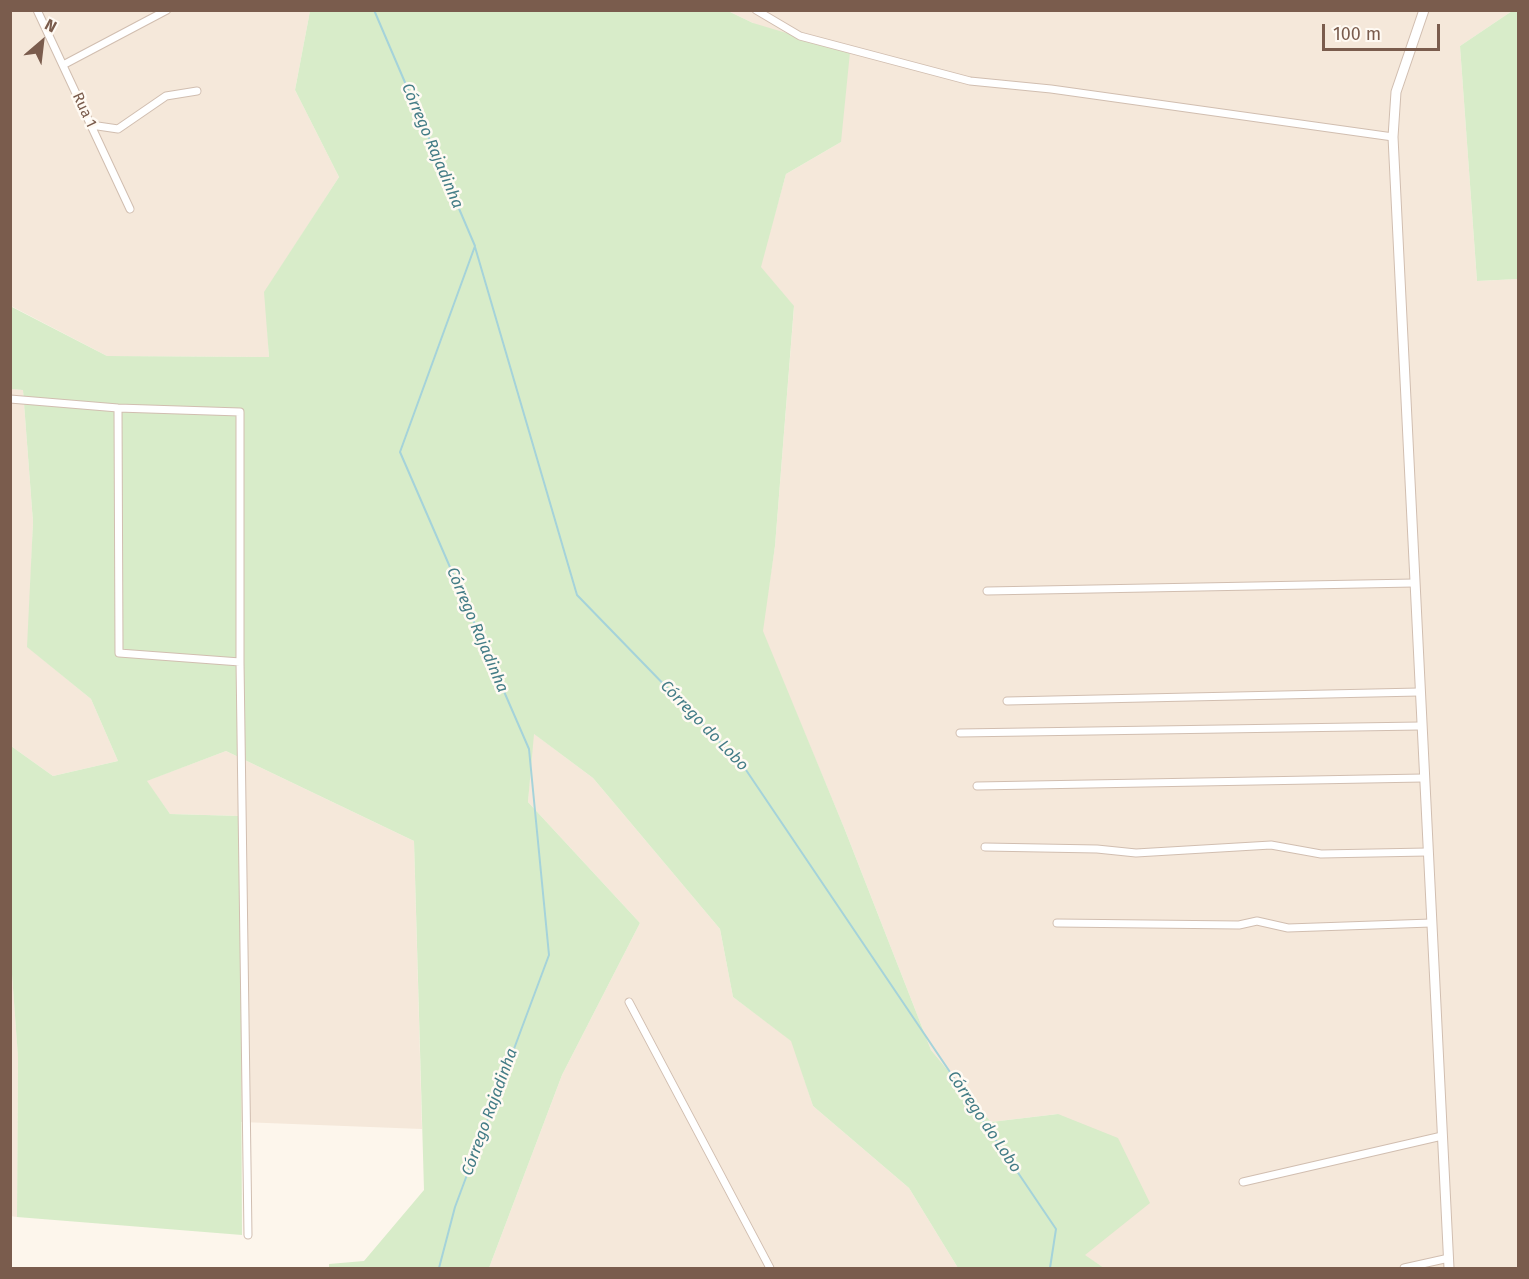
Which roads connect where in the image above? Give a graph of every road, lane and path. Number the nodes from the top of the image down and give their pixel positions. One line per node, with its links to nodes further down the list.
1 (38, 10): 5 (street, Rua 1)
2 (167, 10): 5 (street)
3 (756, 10): 8 (street)
4 (1424, 10): 8 (street)
5 (63, 65): 7 (street, Rua 1)
6 (197, 91): 7 (street)
7 (91, 125): 9 (street, Rua 1)
8 (1393, 136): 12 (street)
9 (130, 208)
10 (10, 399): 11 (street)
11 (118, 408): 14 (street); 14 (street)
12 (1414, 583): 13 (street); 15 (street)
13 (987, 591)
14 (240, 662): 28 (street)
15 (1419, 692): 16 (street); 17 (street)
16 (1007, 701)
17 (1420, 726): 18 (street); 19 (street)
18 (960, 733)
19 (1423, 778): 20 (street); 22 (street)
20 (977, 786)
21 (985, 847): 22 (street)
22 (1427, 852): 24 (street)
23 (1057, 923): 24 (street)
24 (1431, 923): 26 (street)
25 (630, 1002): 30 (street)
26 (1442, 1136): 27 (street); 29 (street)
27 (1243, 1182)
28 (248, 1235)
29 (1449, 1258): 31 (street); 32 (street)
30 (770, 1269)
31 (1404, 1269)
32 (1449, 1269)

